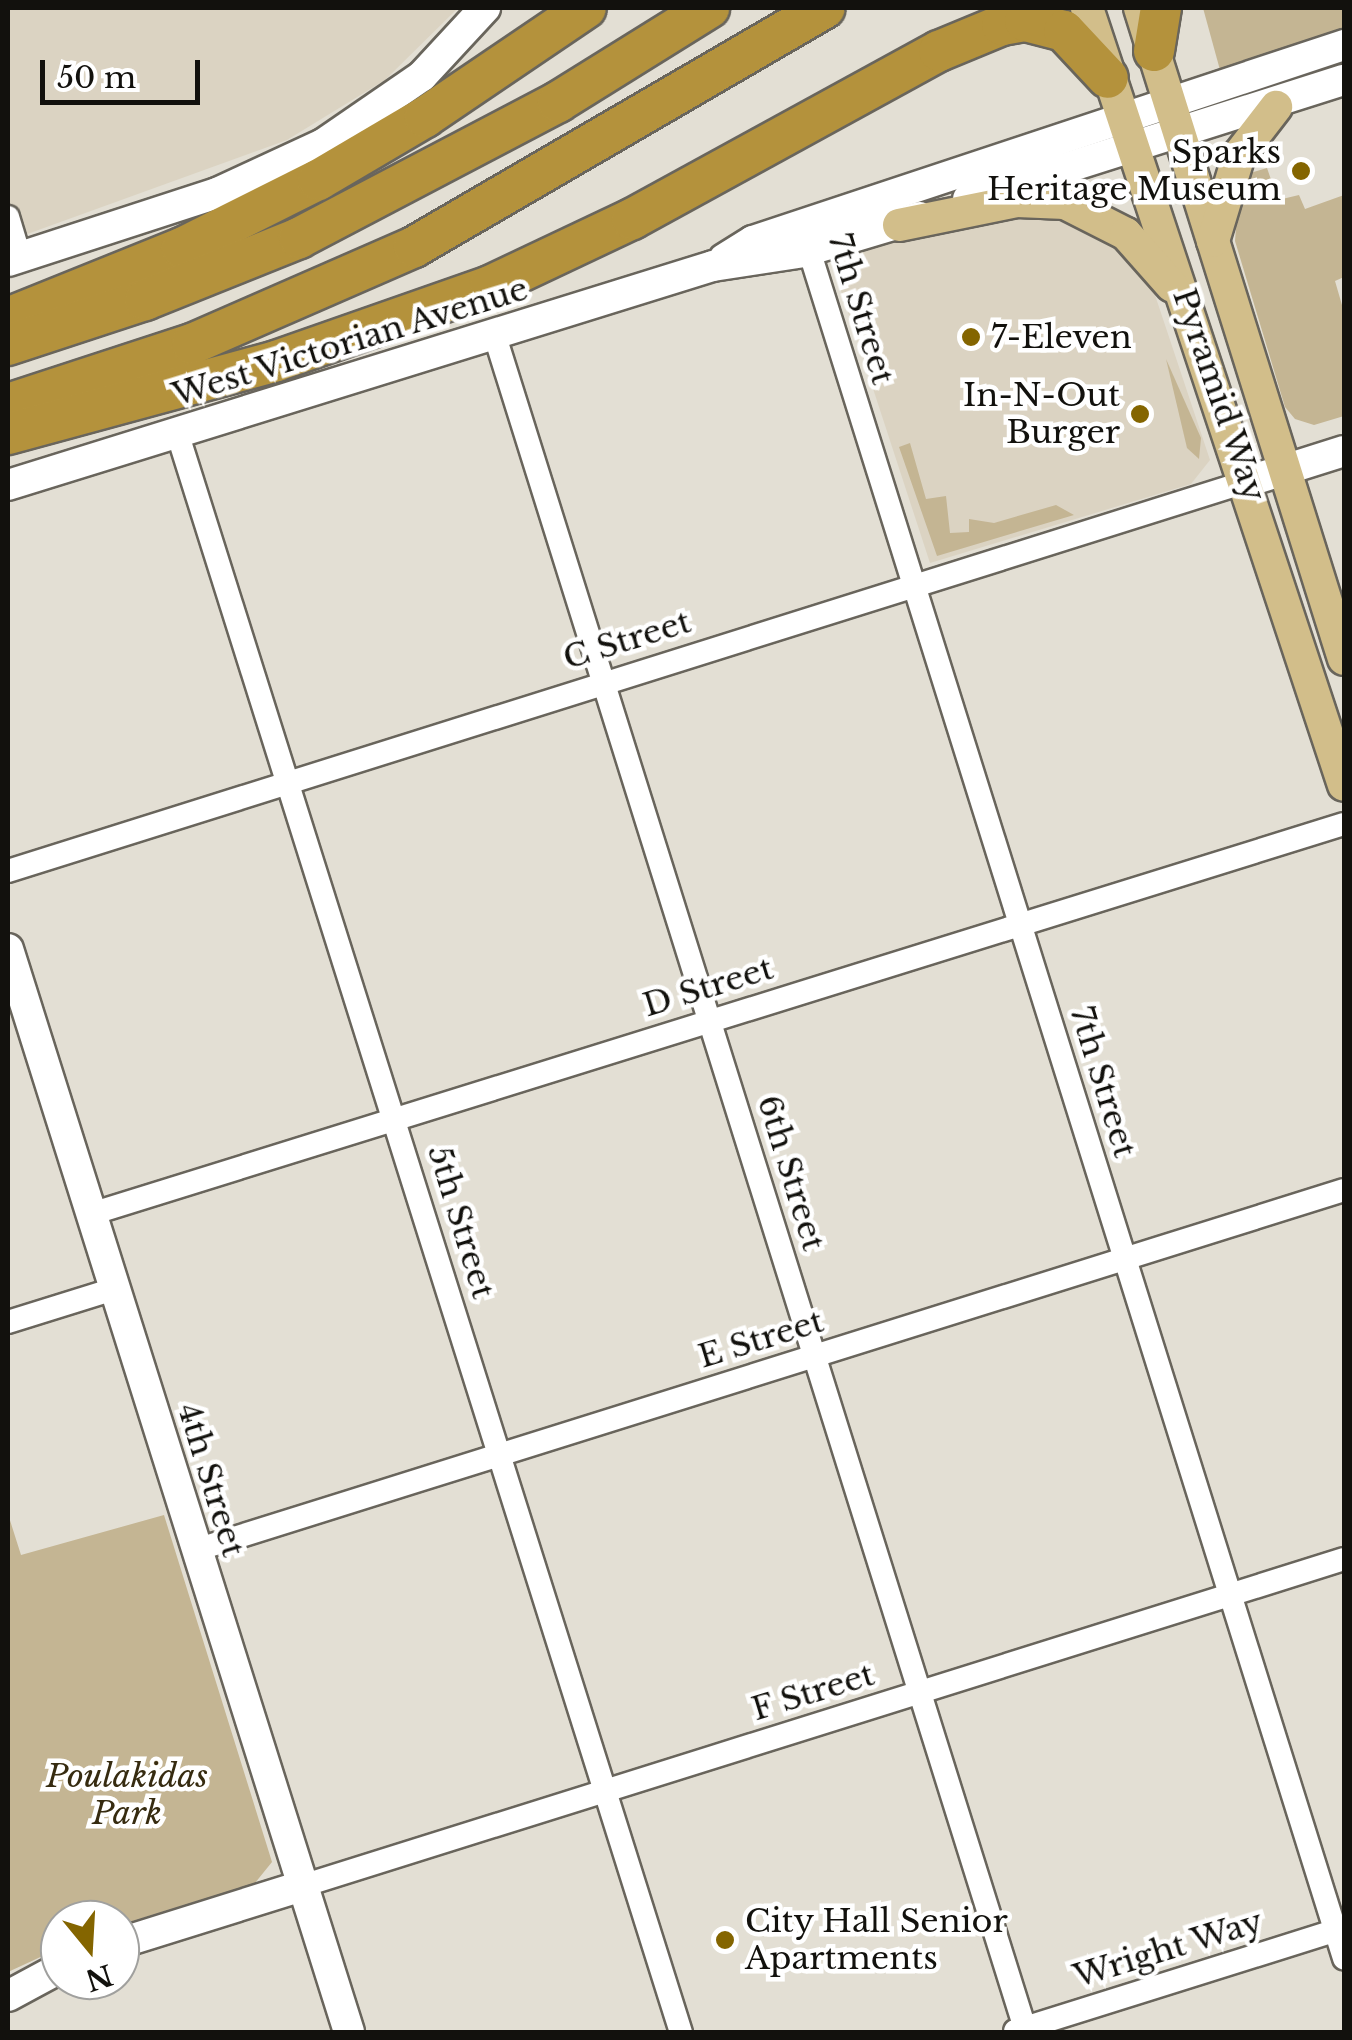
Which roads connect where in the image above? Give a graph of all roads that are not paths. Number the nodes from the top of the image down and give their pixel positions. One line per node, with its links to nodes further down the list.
1 (485, 8): 23 (street)
2 (586, 8): 25 (highway)
3 (709, 8): 27 (highway)
4 (824, 8): 28 (highway)
5 (984, 8): 10 (highway)
6 (1087, 8): 12 (main road, Pyramid Way)
7 (1140, 8): 11 (main road, Pyramid Way)
8 (1161, 8): 11 (highway)
9 (1344, 44): 14 (street, West Victorian Avenue)
10 (938, 51): 12 (highway); 30 (highway)
11 (1154, 51): 14 (main road, Pyramid Way)
12 (1108, 78): 16 (main road, Pyramid Way)
13 (1344, 80): 15 (street, West Victorian Avenue)
14 (1170, 102): 16 (street, West Victorian Avenue); 17 (main road, Pyramid Way)
15 (1276, 107): 17 (street, West Victorian Avenue); 22 (main road)
16 (1121, 118): 18 (main road, Pyramid Way); 21 (street, West Victorian Avenue)
17 (1180, 135): 18 (street, West Victorian Avenue); 22 (main road, Pyramid Way)
18 (1134, 150): 20 (street, West Victorian Avenue); 24 (main road, Pyramid Way)
19 (8, 217): 23 (street)
20 (899, 225): 21 (street, West Victorian Avenue); 24 (main road)
21 (805, 238): 26 (street, West Victorian Avenue); 34 (street, 7th Street)
22 (1214, 241): 32 (main road, Pyramid Way)
23 (14, 259)
24 (1188, 304): 32 (main road, Pyramid Way)
25 (8, 317)
26 (494, 333): 29 (street, West Victorian Avenue); 36 (street, 6th Street)
27 (8, 345)
28 (8, 404)
29 (178, 432): 33 (street, West Victorian Avenue); 37 (street, 5th Street)
30 (8, 434)
31 (1344, 451): 32 (street)
32 (1267, 476): 34 (street, C Street); 35 (main road, Pyramid Way); 38 (main road, Pyramid Way)
33 (8, 485)
34 (914, 586): 36 (street, C Street); 41 (street, 7th Street)
35 (1344, 658)
36 (604, 684): 37 (street, C Street); 43 (street, 6th Street)
37 (288, 783): 40 (street, C Street); 44 (street, 5th Street)
38 (1344, 785)
39 (1344, 824): 41 (street, D Street)
40 (8, 872)
41 (1019, 923): 43 (street, D Street); 47 (street, 7th Street)
42 (8, 948): 46 (street, 4th Street)
43 (709, 1020): 44 (street, D Street); 50 (street, 6th Street)
44 (394, 1119): 46 (street, D Street); 51 (street, 5th Street)
45 (1344, 1190): 47 (street, E Street)
46 (91, 1214): 48 (street, 4th Street)
47 (1125, 1259): 50 (street, E Street); 54 (street, 7th Street)
48 (114, 1289): 49 (street); 52 (street, 4th Street)
49 (8, 1322)
50 (814, 1356): 51 (street, E Street); 55 (street, 6th Street)
51 (500, 1455): 52 (street, E Street); 56 (street, 5th Street)
52 (196, 1550): 57 (street, 4th Street)
53 (1344, 1558): 54 (street, F Street)
54 (1230, 1595): 55 (street, F Street); 58 (street, 7th Street)
55 (920, 1692): 56 (street, F Street); 63 (street, 6th Street)
56 (605, 1791): 57 (street, F Street); 65 (street, 5th Street)
57 (302, 1886): 59 (street); 64 (street, 4th Street)
58 (1340, 1929): 60 (street, 7th Street); 63 (street, Wright Way)
59 (140, 1937)
60 (1344, 1958)
61 (40, 1979): 62 (street)
62 (8, 1996)
63 (1021, 2031)
64 (349, 2032)
65 (681, 2032)

